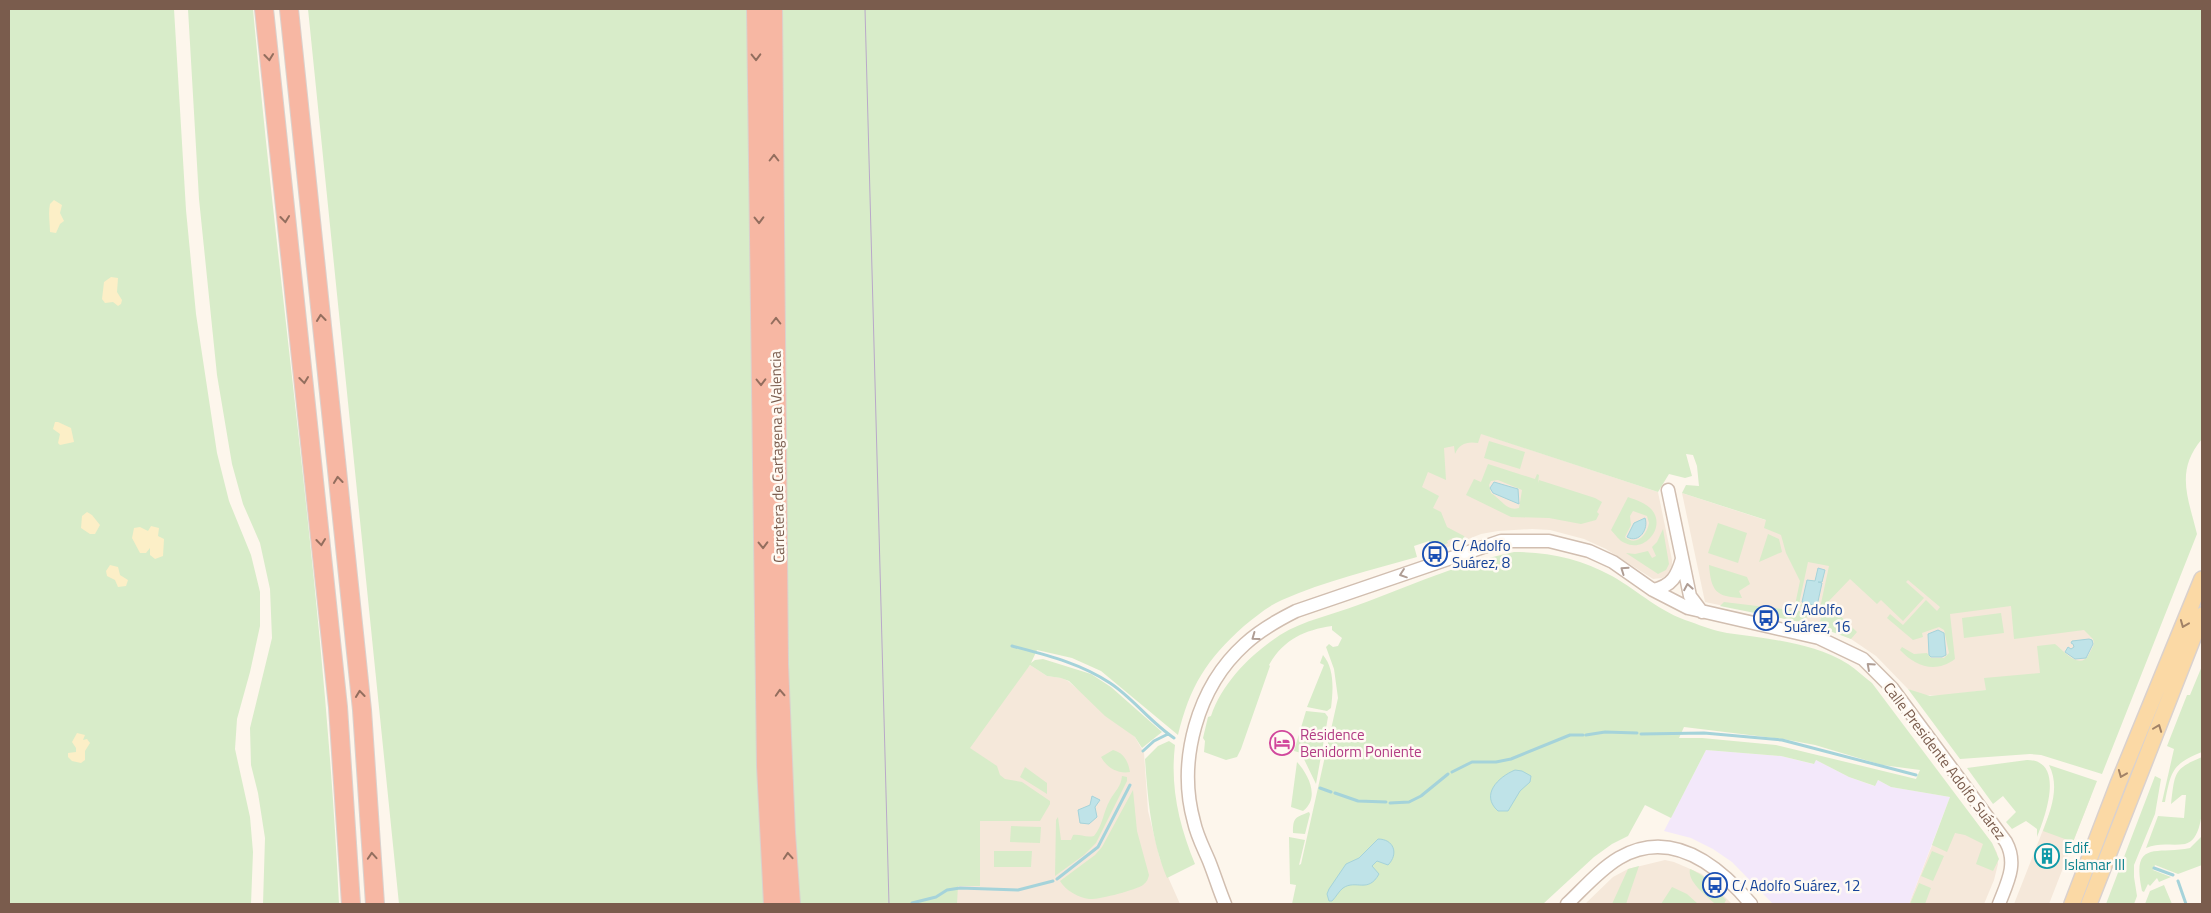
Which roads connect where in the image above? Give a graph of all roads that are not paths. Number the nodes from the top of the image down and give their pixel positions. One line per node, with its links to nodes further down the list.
1 (264, 9): 11 (highway, one-way to 11)
2 (289, 9): 12 (highway, one-way to 2)
3 (756, 9): 13 (highway, Carretera de Cartagena a Valencia, one-way to 13)
4 (773, 9): 14 (highway, Carretera de Cartagena a Valencia, one-way to 4)
5 (1668, 490): 6 (street)
6 (1682, 559): 8 (street); 9 (street, one-way to 6)
7 (2202, 579): 19 (main road, one-way to 19)
8 (1653, 590): 9 (street, Calle Presidente Adolfo Suárez); 15 (street, Calle Presidente Adolfo Suárez, one-way to 15)
9 (1702, 612): 18 (street, Calle Presidente Adolfo Suárez, one-way to 9)
10 (2202, 615): 20 (main road, one-way to 10)
11 (351, 904)
12 (375, 904)
13 (774, 904)
14 (791, 904)
15 (1226, 904)
16 (1567, 904): 17 (street)
17 (1751, 904)
18 (1999, 904)
19 (2072, 904)
20 (2089, 904)

